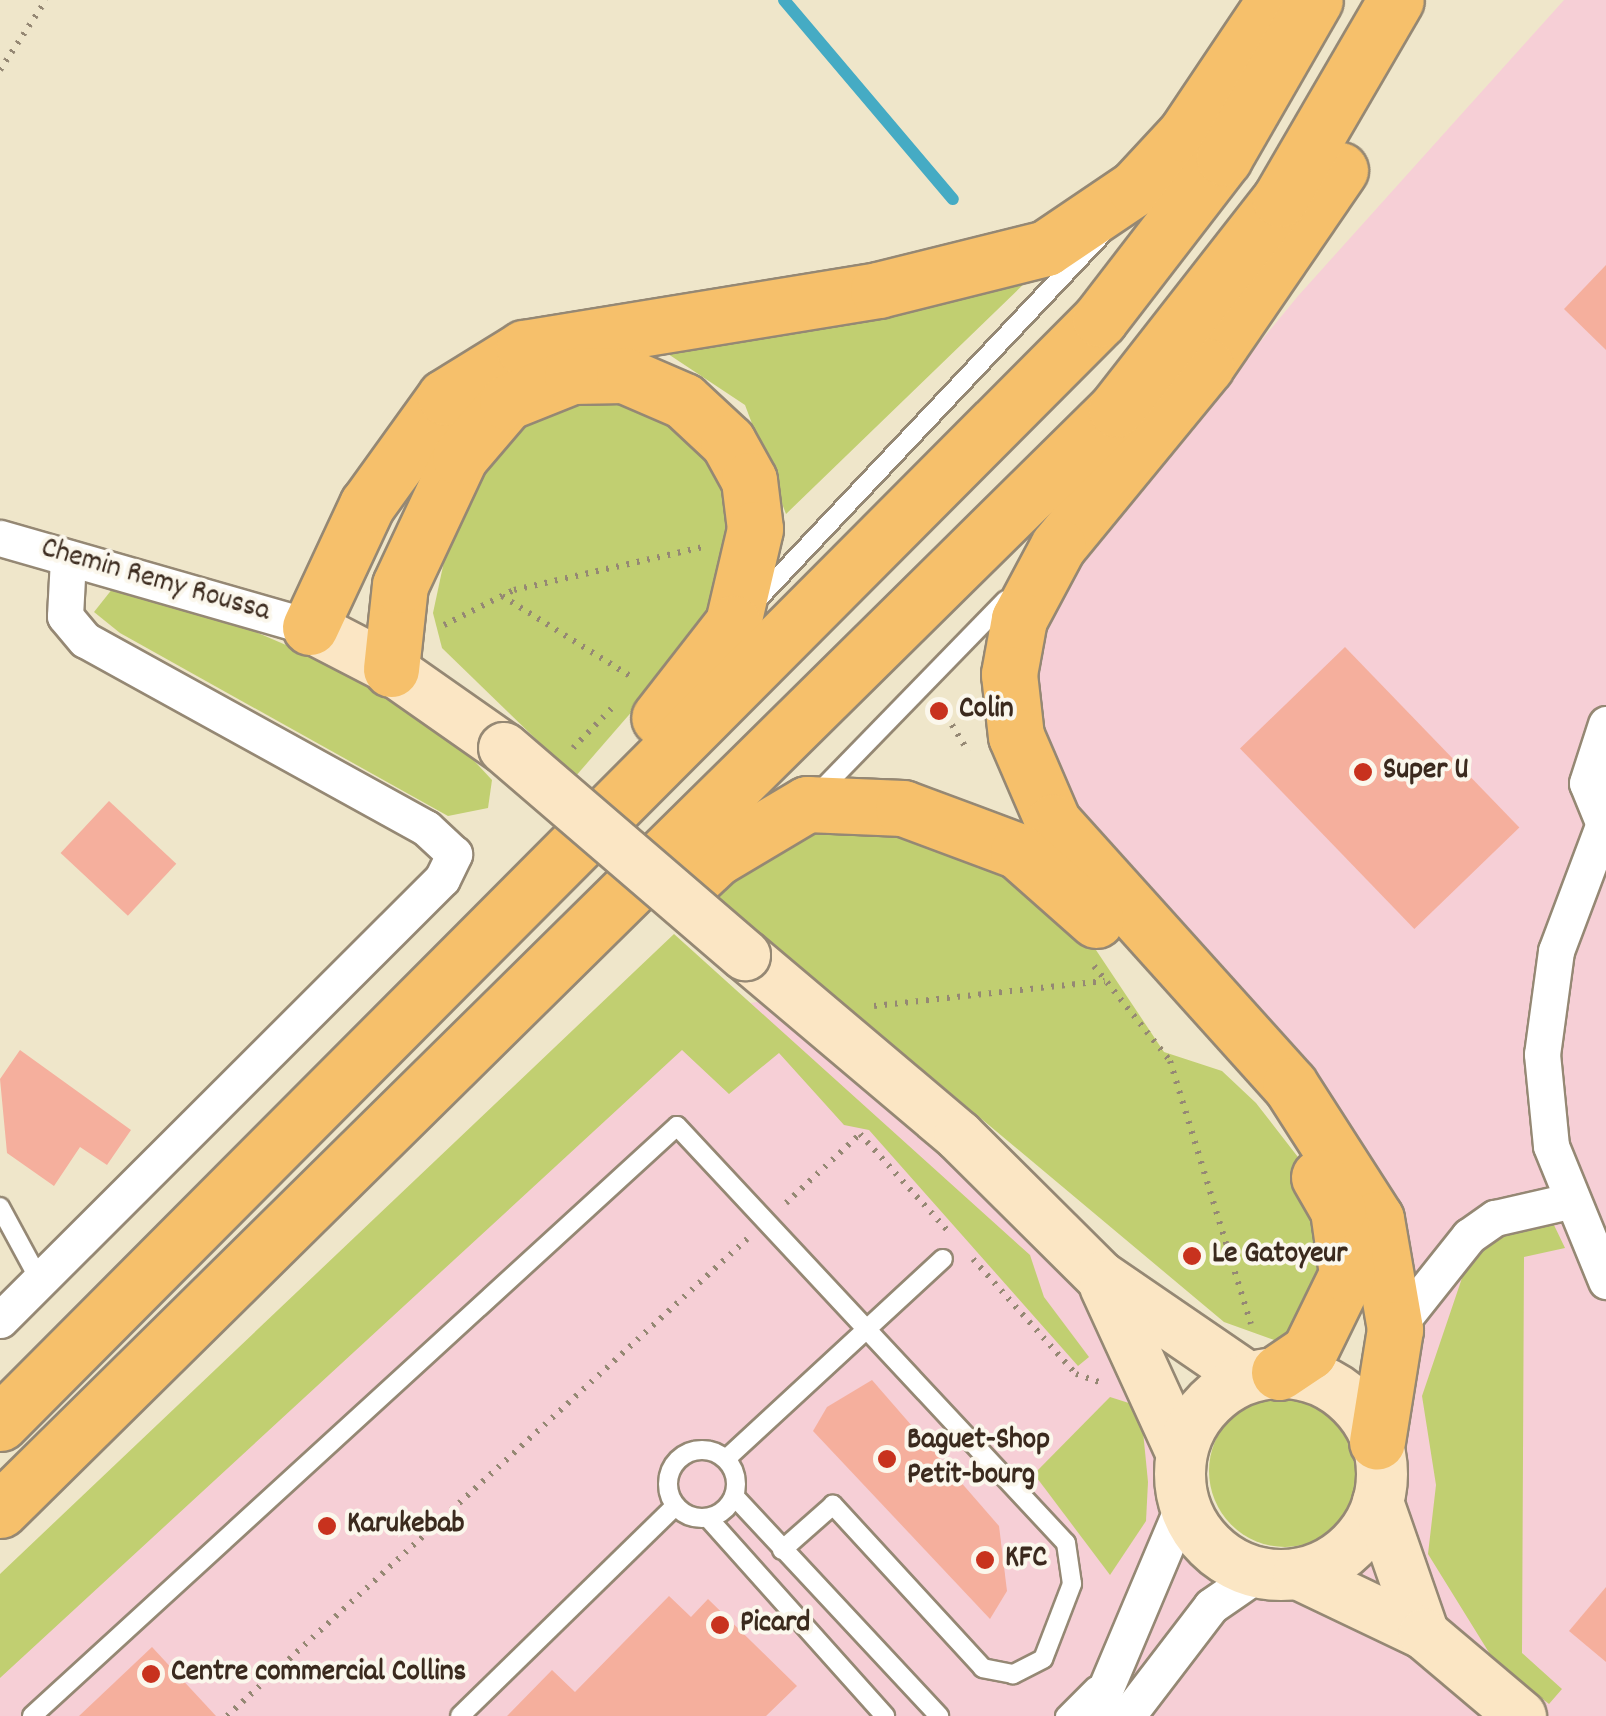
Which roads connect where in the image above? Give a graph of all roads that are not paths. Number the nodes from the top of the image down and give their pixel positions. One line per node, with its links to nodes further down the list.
1 (1275, 0): 5 (highway)
2 (1315, 0): 15 (highway)
3 (1396, 0): 16 (highway)
4 (1420, 0): 7 (highway)
5 (1135, 188): 9 (lane); 10 (highway)
6 (0, 538): 8 (street, Chemin Remy Roussa)
7 (1058, 546): 13 (lane); 25 (highway)
8 (68, 558): 10 (street, Chemin Remy Roussa); 22 (street)
9 (733, 623): 11 (highway); 15 (highway)
10 (310, 627): 11 (main road)
11 (407, 679): 21 (main road, bridge)
12 (1606, 724): 14 (street)
13 (807, 804): 16 (highway); 27 (highway)
14 (1604, 820): 17 (street)
15 (317, 1102): 28 (highway)
16 (347, 1177): 36 (highway)
17 (1569, 1202): 23 (street); 25 (street)
18 (0, 1207): 19 (lane)
19 (7, 1232): 22 (lane)
20 (943, 1259): 26 (lane)
21 (1101, 1276): 27 (main road); 30 (main road)
22 (40, 1281): 24 (street)
23 (1606, 1281)
24 (0, 1320)
25 (1395, 1329): 29 (highway)
26 (866, 1330): 31 (lane); 38 (lane); 42 (lane)
27 (1260, 1360): 29 (main road); 30 (main road)
28 (0, 1423)
29 (1377, 1442): 33 (main road)
30 (1181, 1452): 34 (main road)
31 (726, 1459): 32 (lane); 35 (lane)
32 (734, 1496): 37 (lane); 38 (lane)
33 (1378, 1502): 39 (main road); 40 (main road)
34 (1184, 1504): 39 (main road); 41 (street)
35 (675, 1506): 37 (lane); 43 (lane)
36 (0, 1510)
37 (708, 1518): 44 (lane)
38 (782, 1550): 45 (lane)
39 (1278, 1573): 40 (main road); 48 (street)
40 (1424, 1634): 49 (main road)
41 (1119, 1659): 46 (lane); 47 (street)
42 (32, 1716)
43 (460, 1716)
44 (885, 1716)
45 (939, 1716)
46 (1065, 1716)
47 (1094, 1716)
48 (1127, 1716)
49 (1521, 1716)

